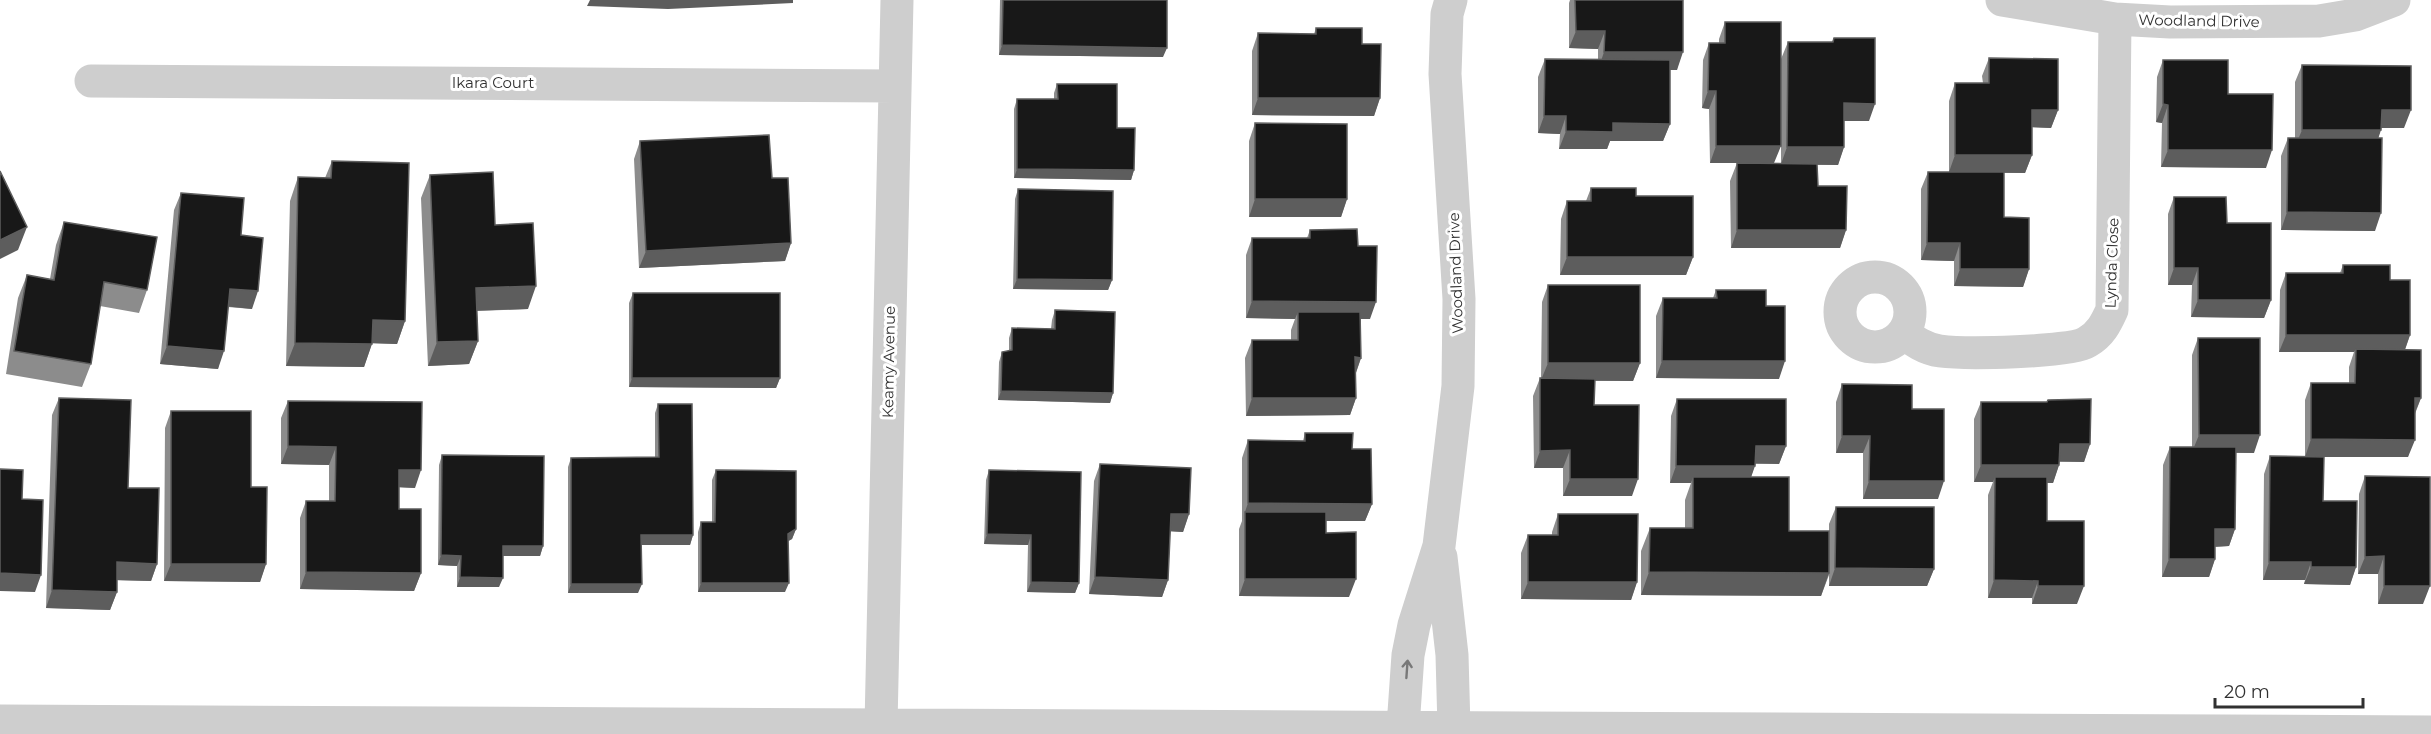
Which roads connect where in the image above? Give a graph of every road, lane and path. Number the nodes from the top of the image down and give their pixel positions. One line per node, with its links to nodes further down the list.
1 (897, 0): 7 (street, Keamy Avenue)
2 (1451, 0): 9 (street, Woodland Drive)
3 (2002, 0): 5 (street, Woodland Drive)
4 (2394, 0): 5 (street, Woodland Drive)
5 (2115, 19): 8 (street, Lynda Close)
6 (91, 81): 7 (street, Ikara Court)
7 (895, 86): 11 (street, Keamy Avenue)
8 (1903, 333)
9 (1439, 546): 12 (street, Woodland Drive, one-way to 9); 13 (street, Woodland Drive)
10 (0, 721): 14 (street)
11 (881, 725): 12 (street); 14 (street)
12 (1403, 727): 13 (street)
13 (1454, 728): 15 (street)
14 (601, 729)
15 (2431, 732)

